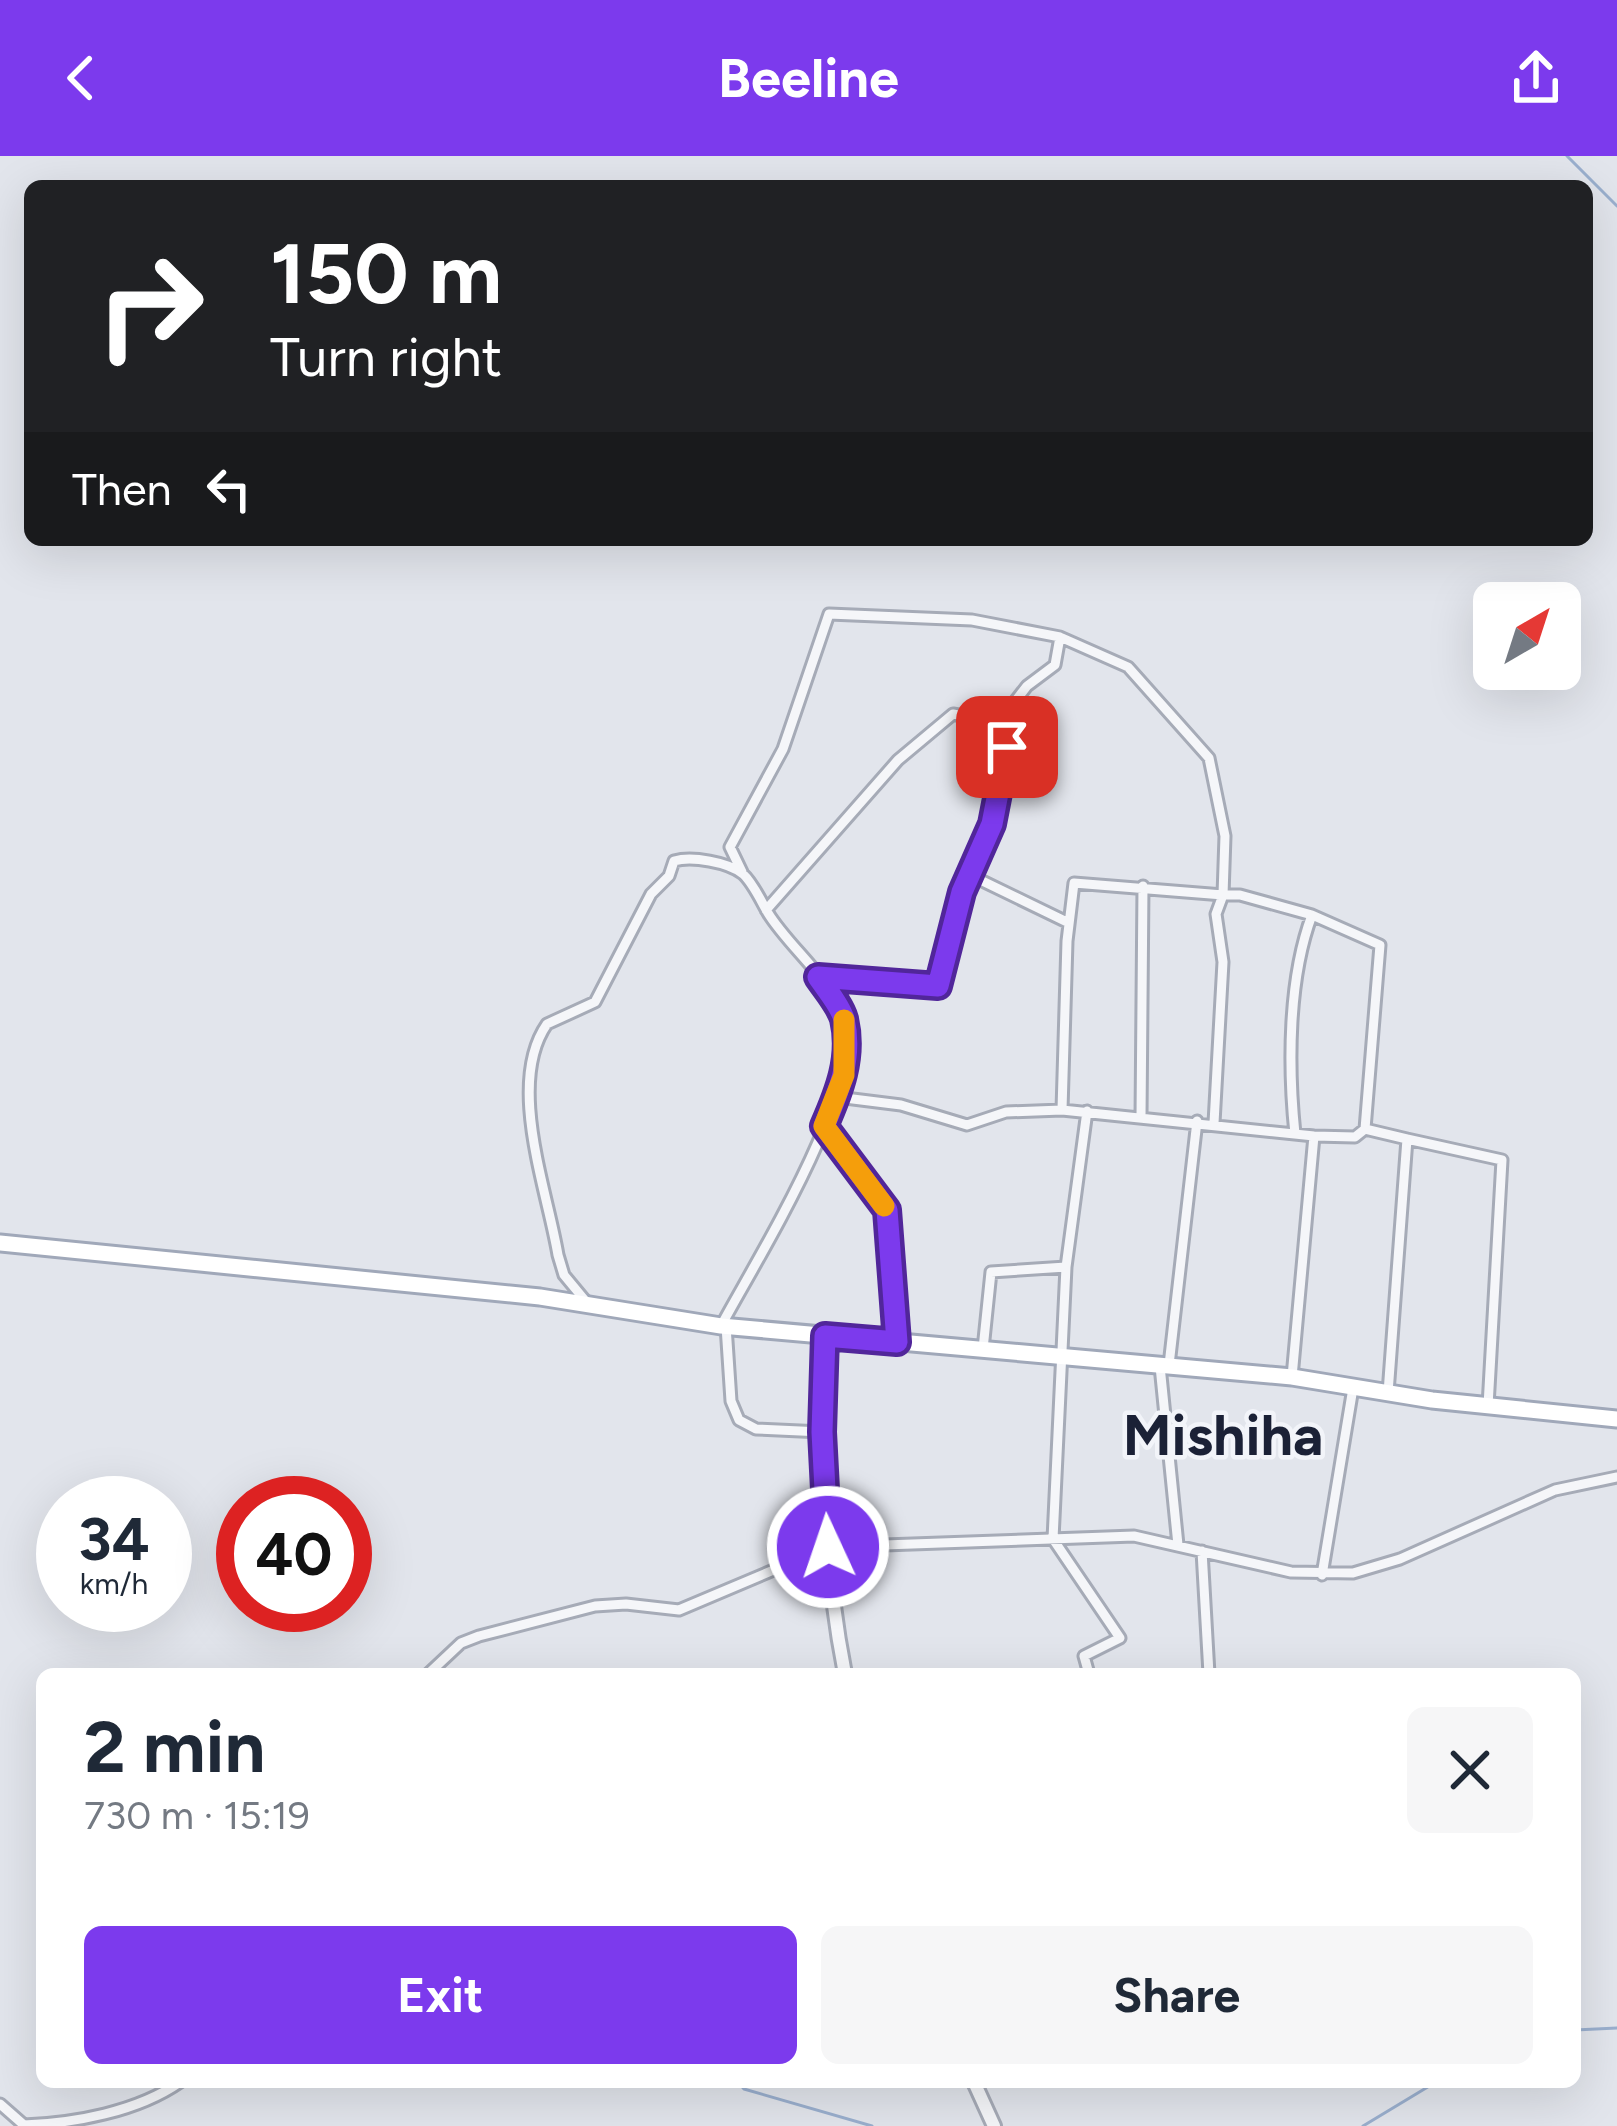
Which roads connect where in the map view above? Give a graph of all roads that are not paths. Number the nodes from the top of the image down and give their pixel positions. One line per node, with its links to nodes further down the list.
1 (1060, 637): 2 (street); 3 (street); 6 (street)
2 (999, 722): 4 (street); 7 (street)
3 (742, 872): 7 (street); 24 (street)
4 (970, 875): 9 (street); 10 (street)
5 (1143, 886): 6 (street); 9 (street); 14 (street)
6 (1222, 895): 8 (street); 16 (street)
7 (766, 910): 10 (street)
8 (1312, 915): 18 (street); 19 (street)
9 (1069, 923): 12 (street)
10 (818, 977): 11 (street)
11 (837, 1097): 12 (street); 17 (street)
12 (1062, 1110): 13 (street)
13 (1087, 1111): 14 (street); 23 (street)
14 (1141, 1118): 15 (street)
15 (1197, 1121): 16 (street); 30 (street)
16 (1214, 1123): 19 (street)
17 (824, 1126): 25 (street); 27 (street)
18 (1365, 1130): 20 (street); 21 (street)
19 (1294, 1135): 20 (street)
20 (1314, 1136): 31 (street)
21 (1407, 1139): 33 (street); 34 (street)
22 (0, 1243): 24 (main road)
23 (1066, 1267): 28 (street); 29 (street)
24 (588, 1304): 25 (main road)
25 (723, 1326): 26 (main road); 36 (street)
26 (825, 1336): 27 (main road); 36 (street)
27 (897, 1342): 28 (main road)
28 (983, 1349): 29 (main road)
29 (1059, 1355): 30 (main road); 38 (street)
30 (1164, 1365): 31 (main road); 39 (street)
31 (1292, 1378): 32 (main road)
32 (1353, 1388): 33 (main road); 42 (street)
33 (1388, 1393): 34 (main road)
34 (1488, 1406): 35 (main road)
35 (1617, 1419)
36 (822, 1432): 40 (street)
37 (1617, 1478): 42 (street)
38 (1053, 1539): 39 (street); 40 (street); 45 (street)
39 (1178, 1546): 41 (street)
40 (828, 1547): 43 (street); 44 (street)
41 (1202, 1551): 42 (street); 46 (street)
42 (1322, 1575)
43 (434, 1668)
44 (844, 1668)
45 (1087, 1668)
46 (1210, 1668)
47 (168, 2088): 50 (street)
48 (977, 2088): 51 (street)
49 (0, 2104): 50 (street)
50 (24, 2126)
51 (994, 2126)

